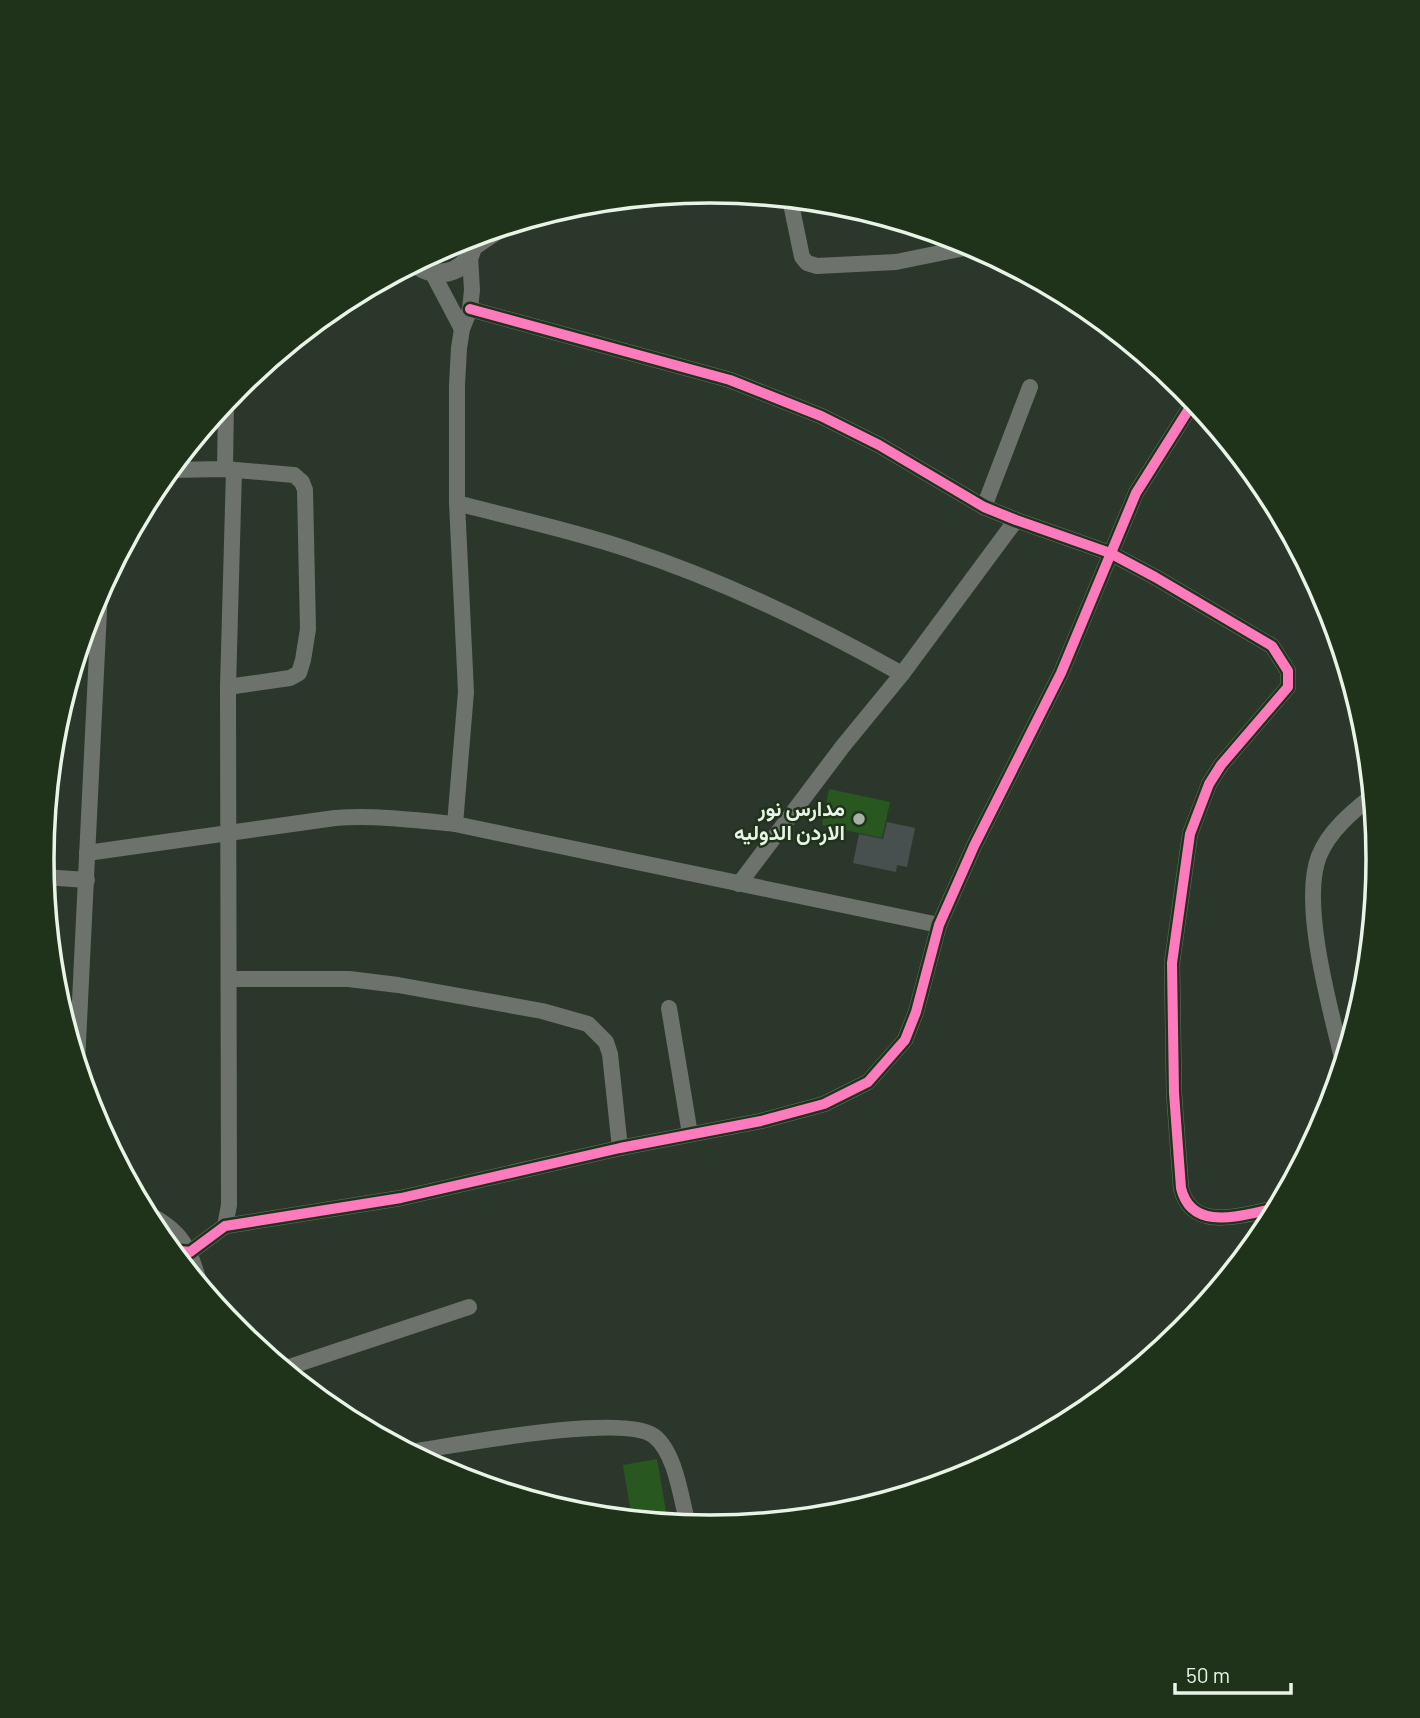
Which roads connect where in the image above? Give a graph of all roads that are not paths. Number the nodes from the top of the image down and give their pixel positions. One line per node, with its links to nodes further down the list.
1 (792, 209): 4 (street)
2 (471, 248): 5 (street)
3 (473, 248): 7 (street)
4 (954, 250)
5 (424, 269)
6 (421, 271): 8 (street)
7 (470, 309): 8 (street); 15 (street)
8 (462, 329): 14 (street)
9 (1030, 387): 15 (street)
10 (1188, 410): 17 (street)
11 (227, 416): 13 (street)
12 (183, 470): 13 (street)
13 (230, 470): 20 (street); 20 (street)
14 (457, 503): 19 (street); 22 (street)
15 (984, 507): 16 (street)
16 (1016, 520): 17 (street); 19 (street)
17 (1110, 553): 28 (street); 35 (street)
18 (88, 652): 24 (street)
19 (902, 674): 27 (street)
20 (228, 687): 23 (street)
21 (1363, 804): 32 (street)
22 (455, 824): 23 (street); 27 (street)
23 (228, 834): 24 (street); 29 (street)
24 (86, 853): 26 (street)
25 (55, 878): 26 (street)
26 (87, 880): 31 (street)
27 (739, 884): 28 (street)
28 (939, 925): 33 (street)
29 (229, 979): 34 (street); 37 (street)
30 (669, 1008): 33 (street)
31 (79, 1034)
32 (1339, 1044)
33 (690, 1134): 34 (street)
34 (620, 1148): 37 (street)
35 (1263, 1210)
36 (167, 1226): 39 (street)
37 (225, 1226): 39 (street)
38 (185, 1252): 39 (street)
39 (190, 1252): 40 (street)
40 (193, 1262)
41 (469, 1307): 42 (street)
42 (294, 1365)
43 (426, 1450): 44 (street)
44 (685, 1514)

